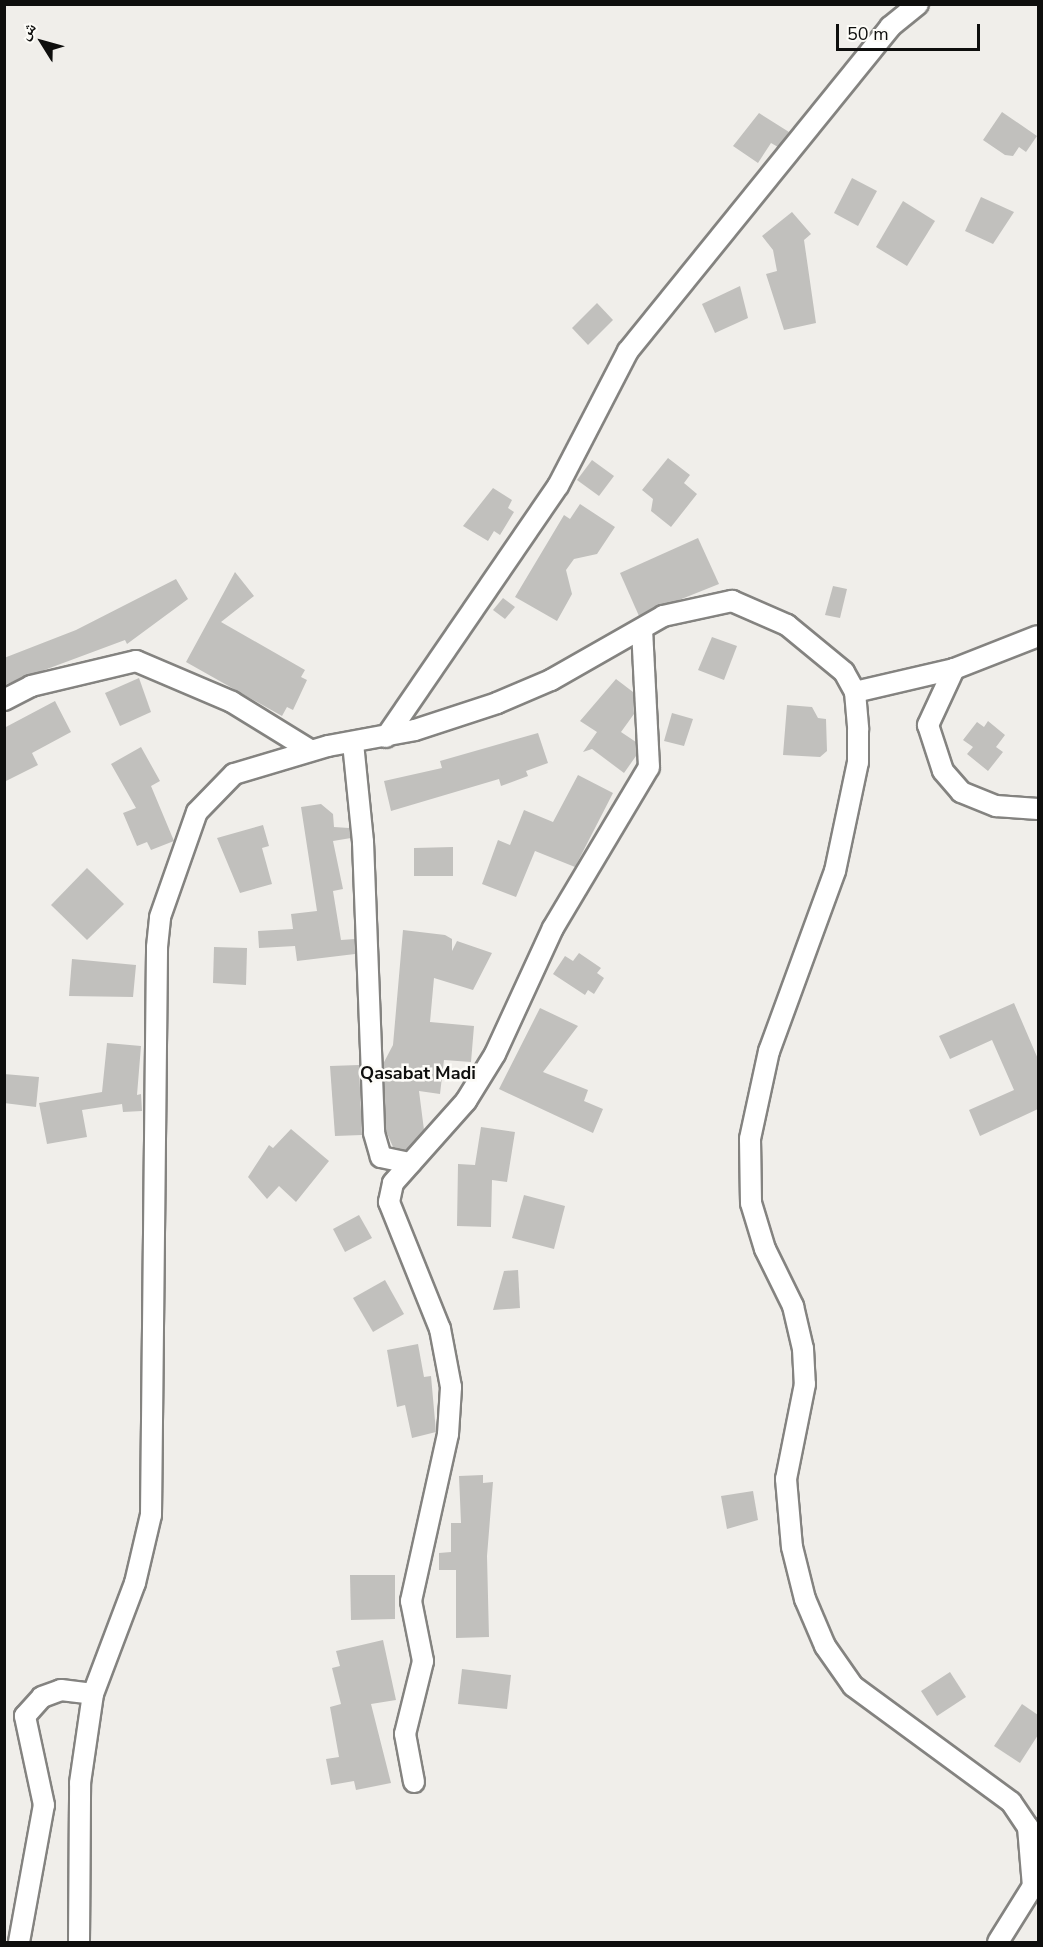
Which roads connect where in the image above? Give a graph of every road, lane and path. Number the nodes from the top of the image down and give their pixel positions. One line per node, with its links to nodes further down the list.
1 (918, 4): 7 (street)
2 (642, 629): 5 (street); 7 (street); 11 (street)
3 (1038, 636): 4 (street)
4 (954, 669): 5 (street); 10 (street)
5 (855, 692): 16 (street)
6 (4, 700): 9 (street)
7 (386, 737): 8 (street)
8 (353, 743): 9 (street); 11 (street)
9 (310, 750): 12 (street)
10 (1038, 809)
11 (410, 1163): 13 (street)
12 (93, 1694): 14 (street); 15 (street)
13 (414, 1782)
14 (19, 1942)
15 (79, 1942)
16 (998, 1942)

